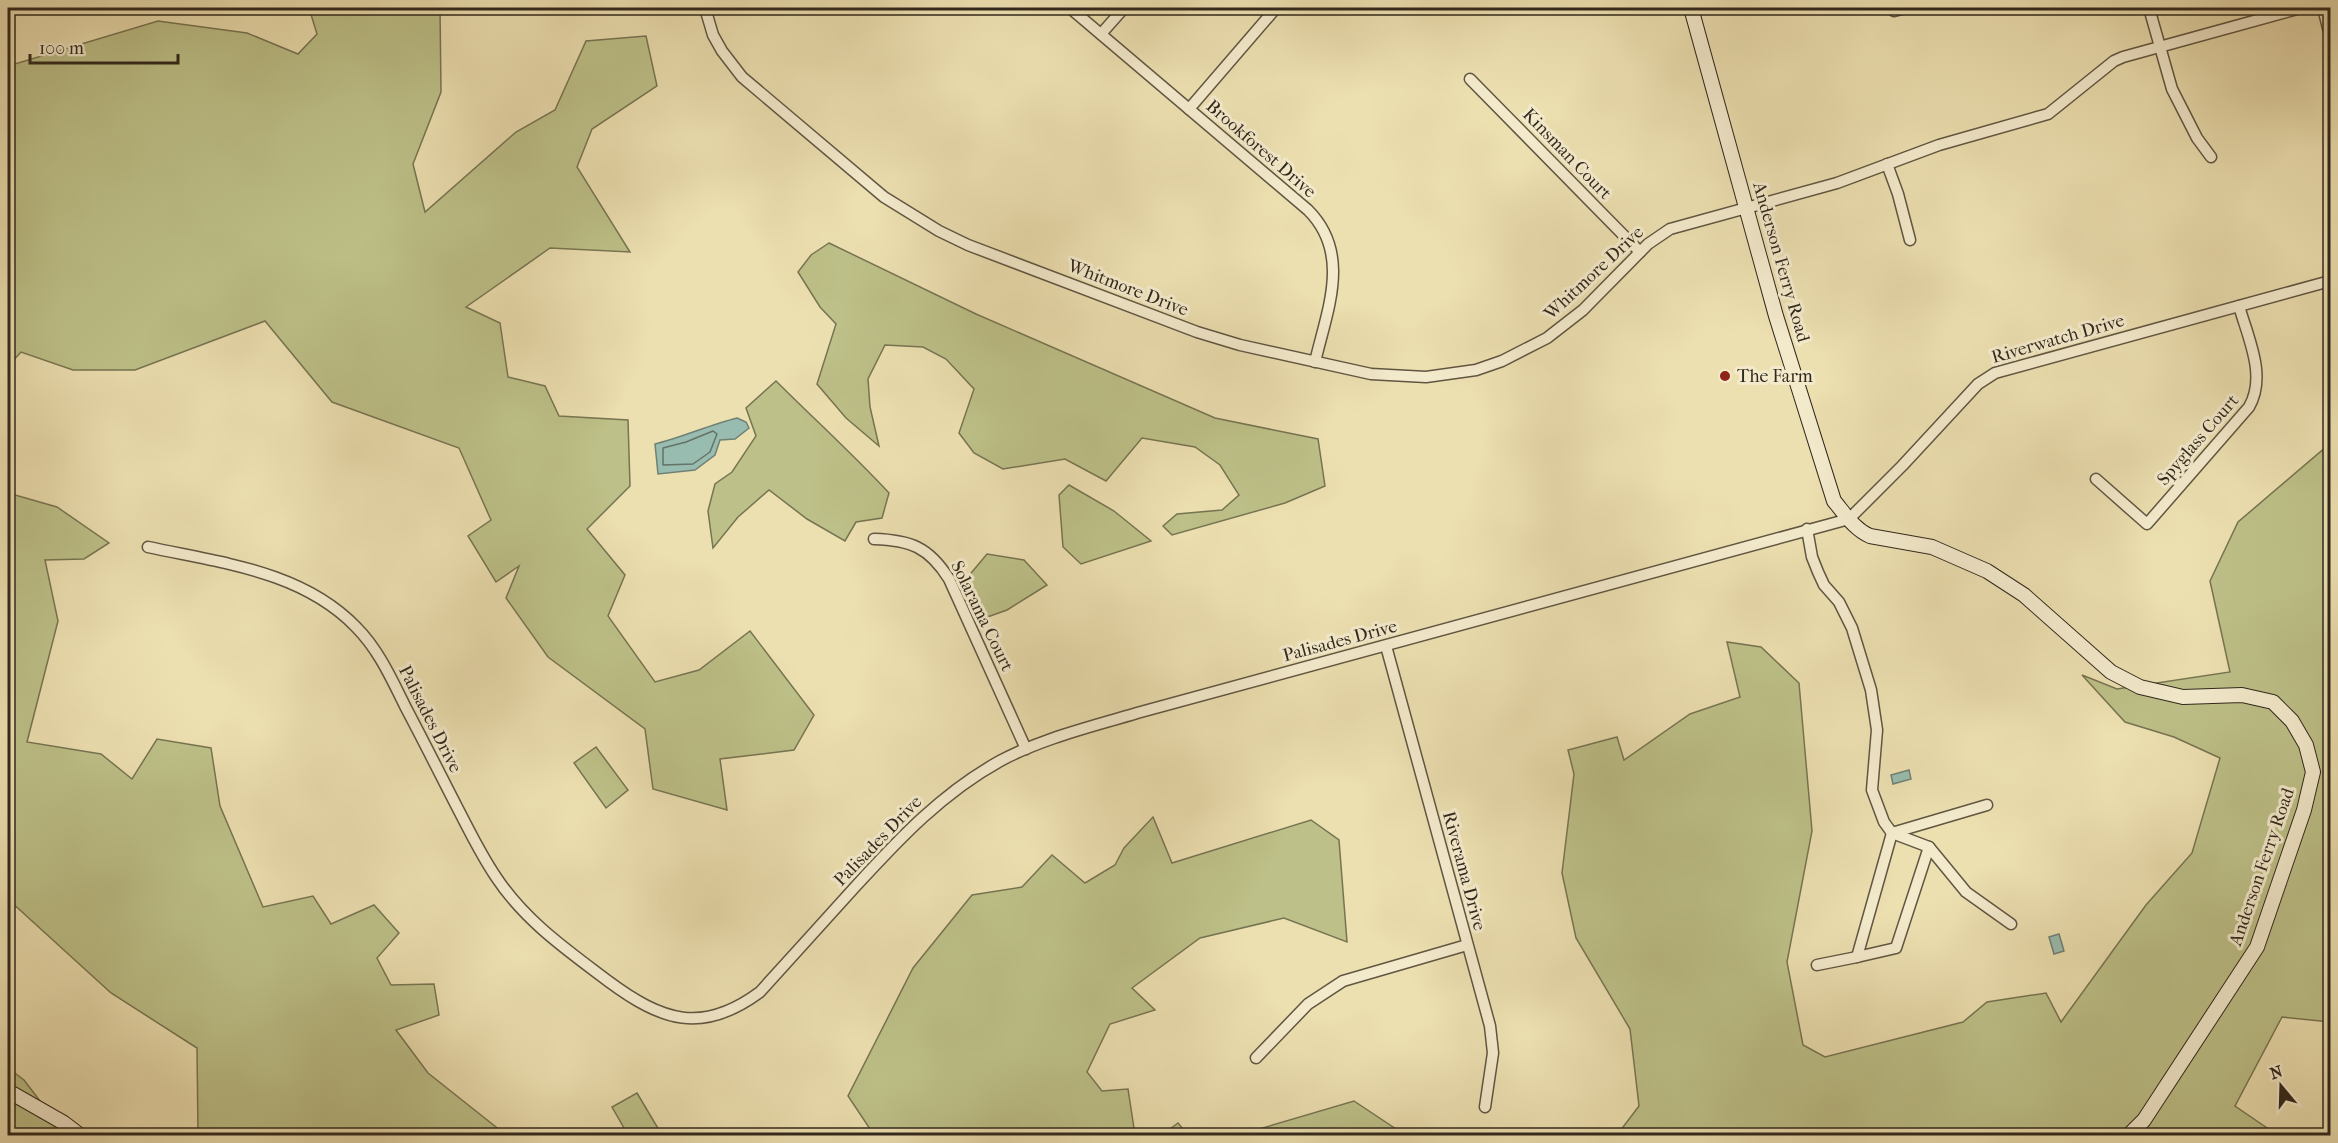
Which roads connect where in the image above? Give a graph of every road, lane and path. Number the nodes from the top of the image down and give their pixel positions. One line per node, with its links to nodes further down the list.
1 (705, 8): 23 (street, Whitmore Drive)
2 (1070, 8): 11 (street, Brookforest Drive)
3 (1124, 8): 11 (street)
4 (1276, 8): 15 (street)
5 (1691, 8): 18 (street, Anderson Ferry Road)
6 (1906, 8): 10 (street)
7 (2150, 8): 13 (street)
8 (2301, 8): 13 (street, Whitmore Drive)
9 (2323, 8): 12 (street)
10 (1894, 11)
11 (1101, 34): 15 (street, Brookforest Drive)
12 (2331, 36)
13 (2160, 46): 16 (street); 17 (street, Whitmore Drive)
14 (1470, 78): 20 (street, Kinsman Court)
15 (1189, 109): 23 (street, Brookforest Drive)
16 (2211, 157)
17 (1887, 164): 18 (street, Whitmore Drive); 19 (street)
18 (1746, 207): 20 (street, Whitmore Drive); 25 (street, Anderson Ferry Road)
19 (1910, 240)
20 (1640, 252): 23 (street, Whitmore Drive)
21 (2331, 281): 22 (street, Riverwatch Drive)
22 (2239, 306): 24 (street, Spyglass Court); 25 (street, Riverwatch Drive)
23 (1315, 362)
24 (2096, 479)
25 (1848, 519): 26 (street, Palisades Drive); 42 (street, Anderson Ferry Road)
26 (1807, 529): 29 (street, Palisades Drive); 32 (street)
27 (874, 539): 30 (street, Solarama Court)
28 (148, 547): 30 (street, Palisades Drive)
29 (1386, 646): 30 (street, Palisades Drive); 35 (street, Riverama Drive)
30 (1026, 748)
31 (1987, 805): 32 (street)
32 (1892, 833): 33 (street); 36 (street)
33 (1929, 847): 34 (street); 36 (street)
34 (2011, 924)
35 (1467, 945): 38 (street); 40 (street, Riverama Drive)
36 (1857, 957): 37 (street)
37 (1817, 965)
38 (1256, 1058)
39 (8, 1091): 41 (street)
40 (1485, 1107)
41 (81, 1136)
42 (2128, 1136)

